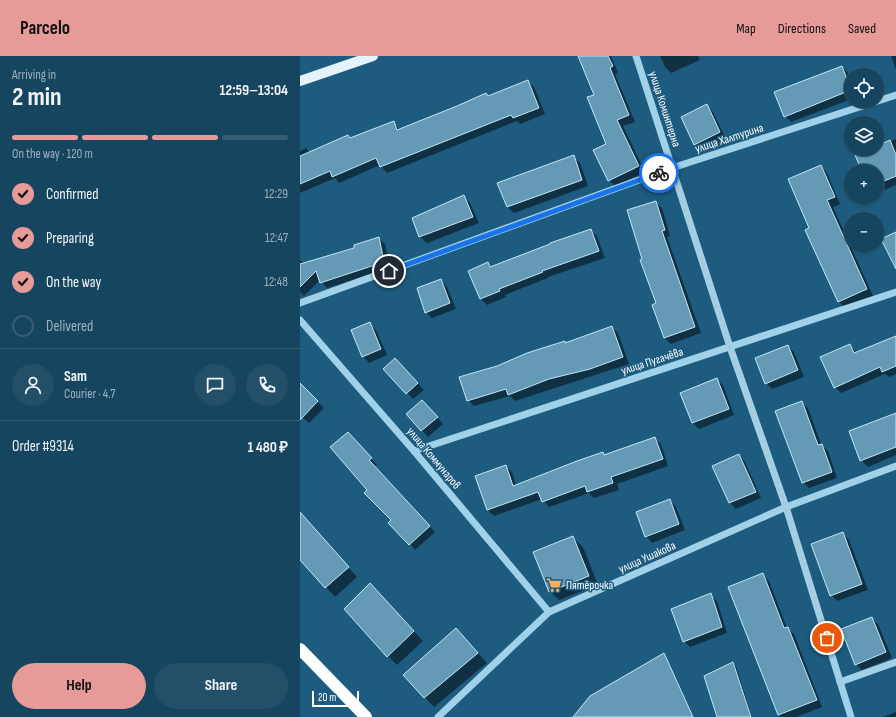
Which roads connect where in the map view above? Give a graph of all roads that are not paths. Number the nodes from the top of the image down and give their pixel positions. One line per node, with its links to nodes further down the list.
1 (373, 56): 3 (main road)
2 (636, 56): 5 (street, улица Коминтерна)
3 (300, 81)
4 (896, 95): 5 (street, улица Халтурина)
5 (672, 168): 7 (street, улица Халтурина); 9 (street, улица Коминтерна)
6 (896, 292): 9 (street, улица Пугачёва)
7 (300, 303)
8 (300, 320): 10 (street, улица Коммунаров)
9 (730, 347): 10 (street, улица Пугачёва); 12 (street, улица Коминтерна)
10 (414, 451): 13 (street, улица Коммунаров)
11 (896, 466): 12 (street, улица Ушакова)
12 (786, 507): 13 (street, улица Ушакова); 16 (street, улица Коминтерна)
13 (549, 612): 18 (street, улица Ушакова)
14 (300, 649): 17 (highway)
15 (896, 662): 16 (street)
16 (840, 682): 19 (street, улица Коминтерна)
17 (366, 717)
18 (438, 717)
19 (851, 717)

